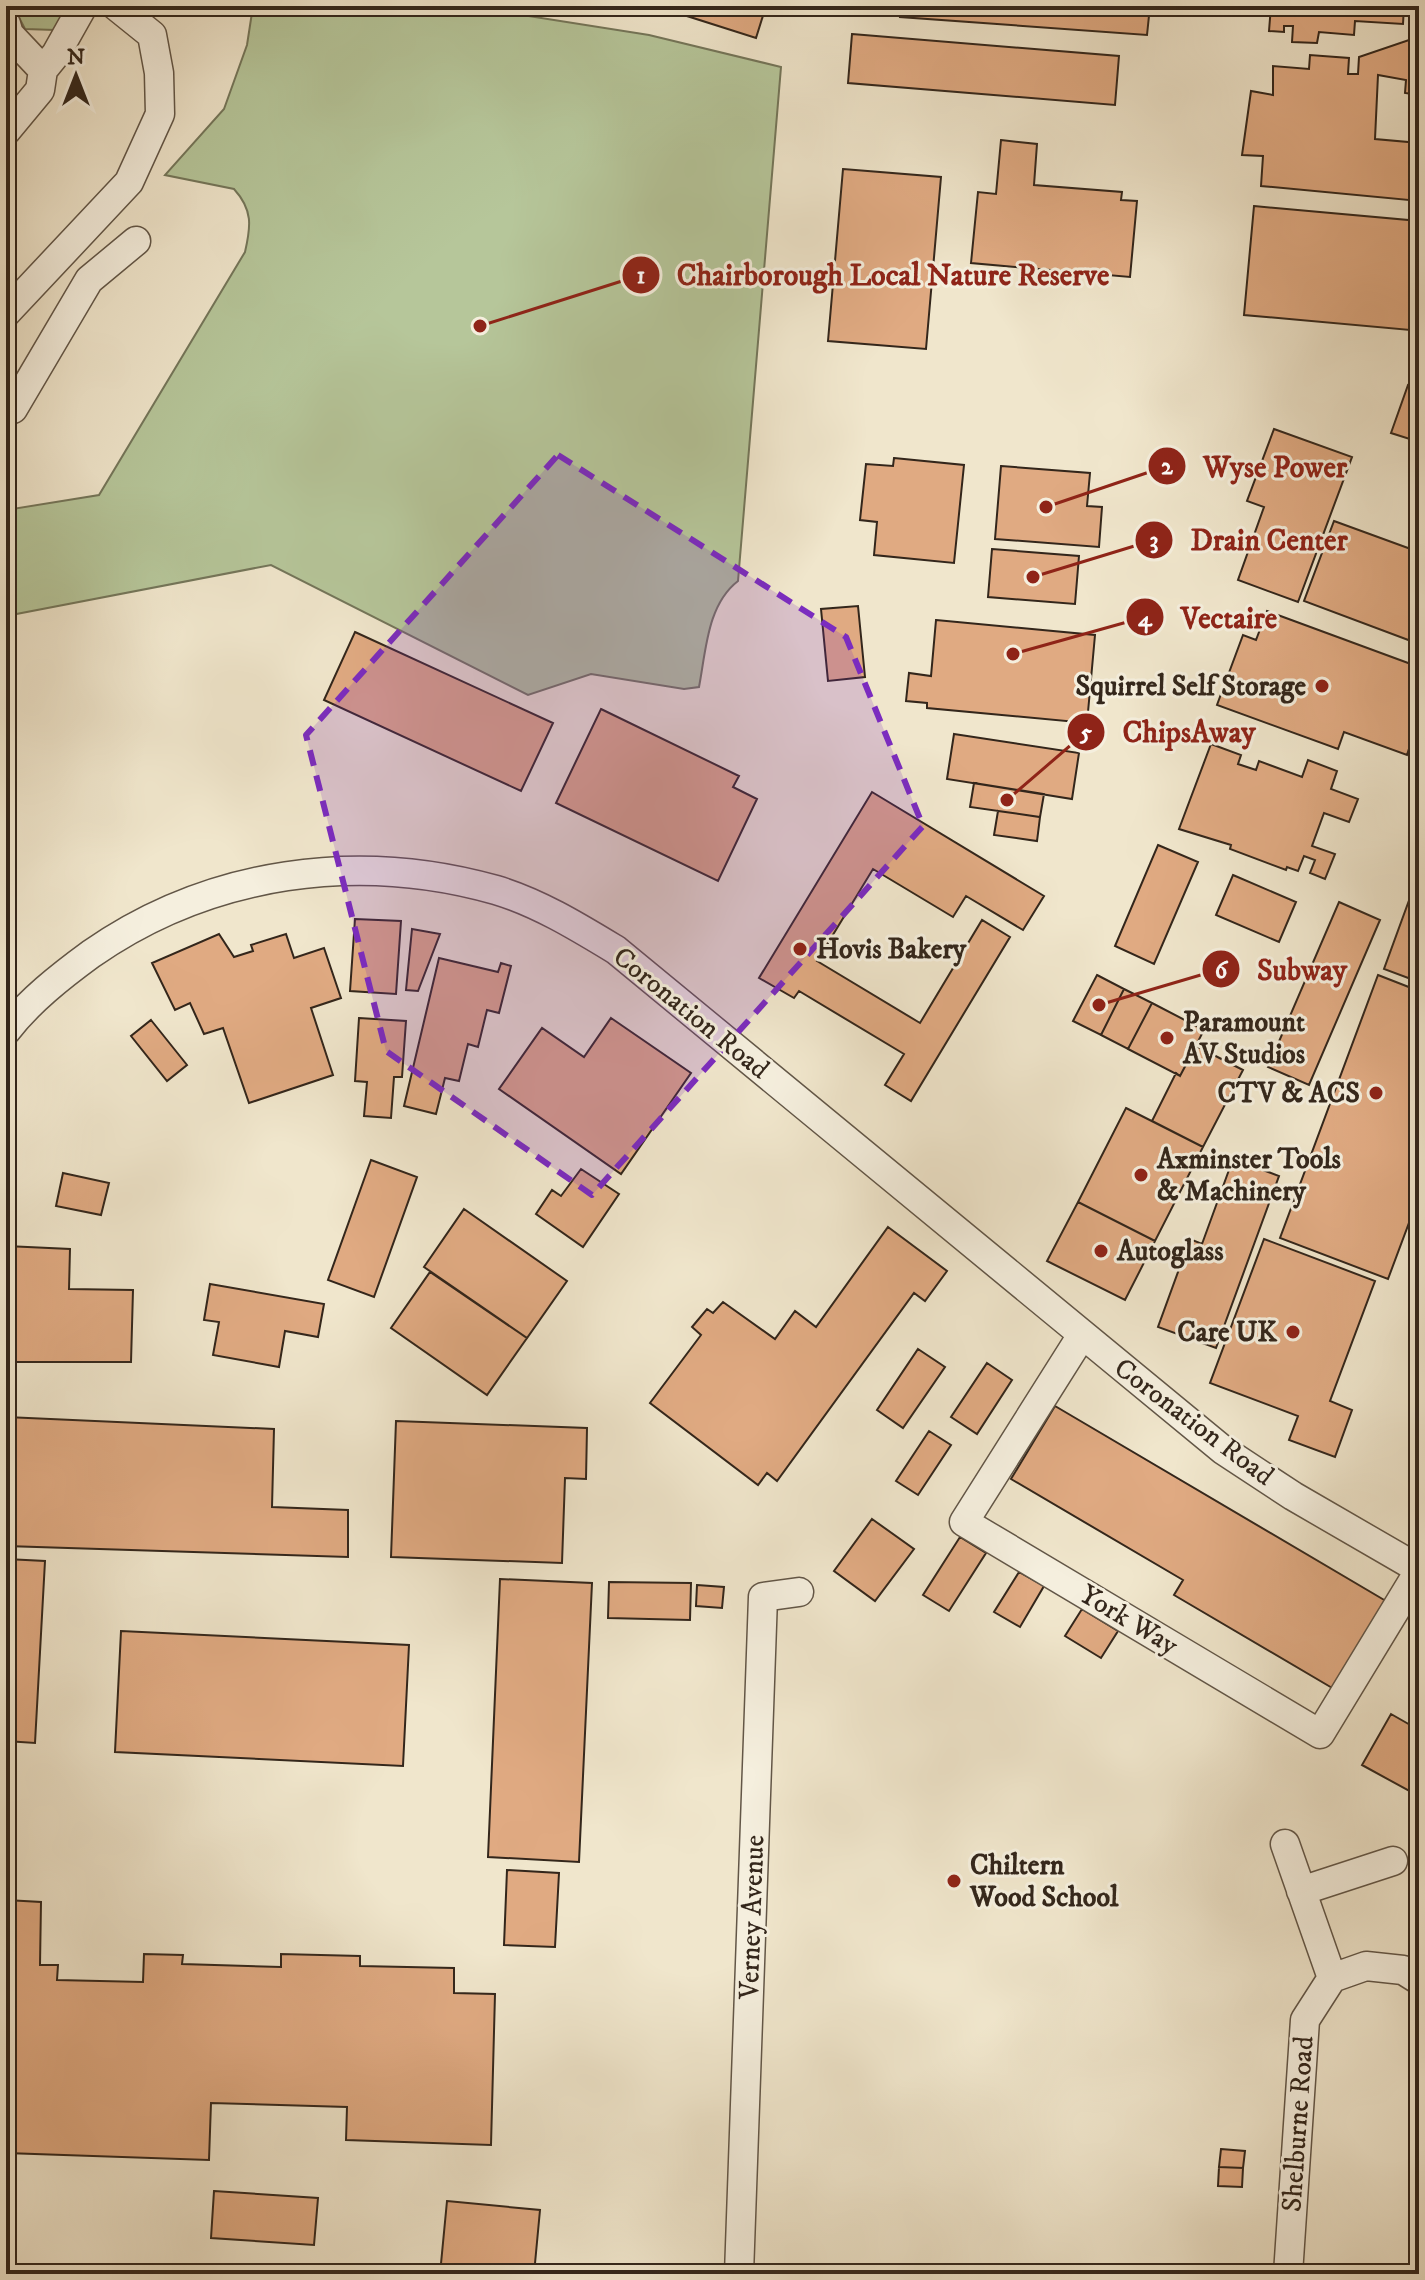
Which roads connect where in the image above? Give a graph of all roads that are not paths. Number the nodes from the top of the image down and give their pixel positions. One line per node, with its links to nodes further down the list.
1 (83, 6): 4 (street)
2 (116, 6): 7 (street)
3 (6, 24): 4 (street)
4 (43, 70): 5 (street)
5 (6, 131)
6 (136, 241): 8 (street)
7 (57, 257): 8 (street); 9 (street)
8 (89, 280): 10 (street)
9 (6, 313)
10 (13, 409)
11 (6, 1031): 12 (street, Coronation Road)
12 (1082, 1335): 13 (street, Coronation Road); 13 (street, York Way)
13 (1419, 1570)
14 (799, 1592): 20 (street, Verney Avenue)
15 (1285, 1844): 17 (street)
16 (1393, 1861): 17 (street)
17 (1301, 1891): 18 (street)
18 (1332, 1978): 19 (street); 21 (street, Shelburne Road)
19 (1419, 1980)
20 (739, 2274)
21 (1288, 2274)

